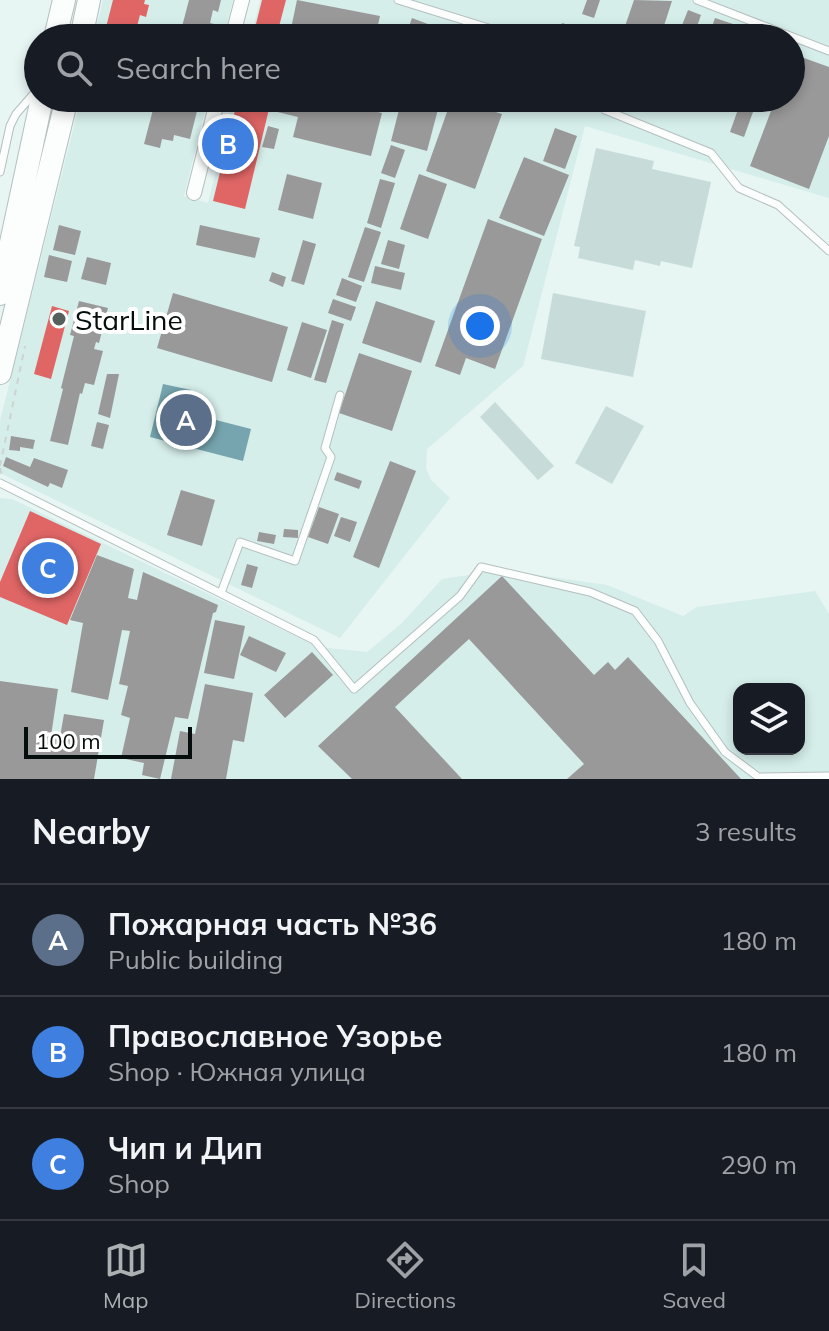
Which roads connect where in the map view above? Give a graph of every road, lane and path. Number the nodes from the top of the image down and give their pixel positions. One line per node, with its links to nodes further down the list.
1 (64, 0): 6 (main road)
2 (89, 0): 7 (main road)
3 (242, 0): 8 (street)
4 (398, 0): 9 (lane)
5 (697, 0): 10 (lane)
6 (58, 24)
7 (84, 24)
8 (236, 24)
9 (476, 24)
10 (759, 24)
11 (805, 42): 12 (lane)
12 (829, 51)
13 (24, 105): 18 (lane)
14 (39, 112): 21 (main road)
15 (64, 112): 22 (main road)
16 (214, 112): 19 (street)
17 (610, 112): 20 (lane)
18 (0, 172)
19 (194, 193)
20 (829, 251)
21 (1, 279)
22 (0, 373)
23 (340, 395): 25 (lane)
24 (0, 483): 25 (lane)
25 (221, 593): 27 (lane)
26 (829, 776): 27 (lane)
27 (761, 778)

